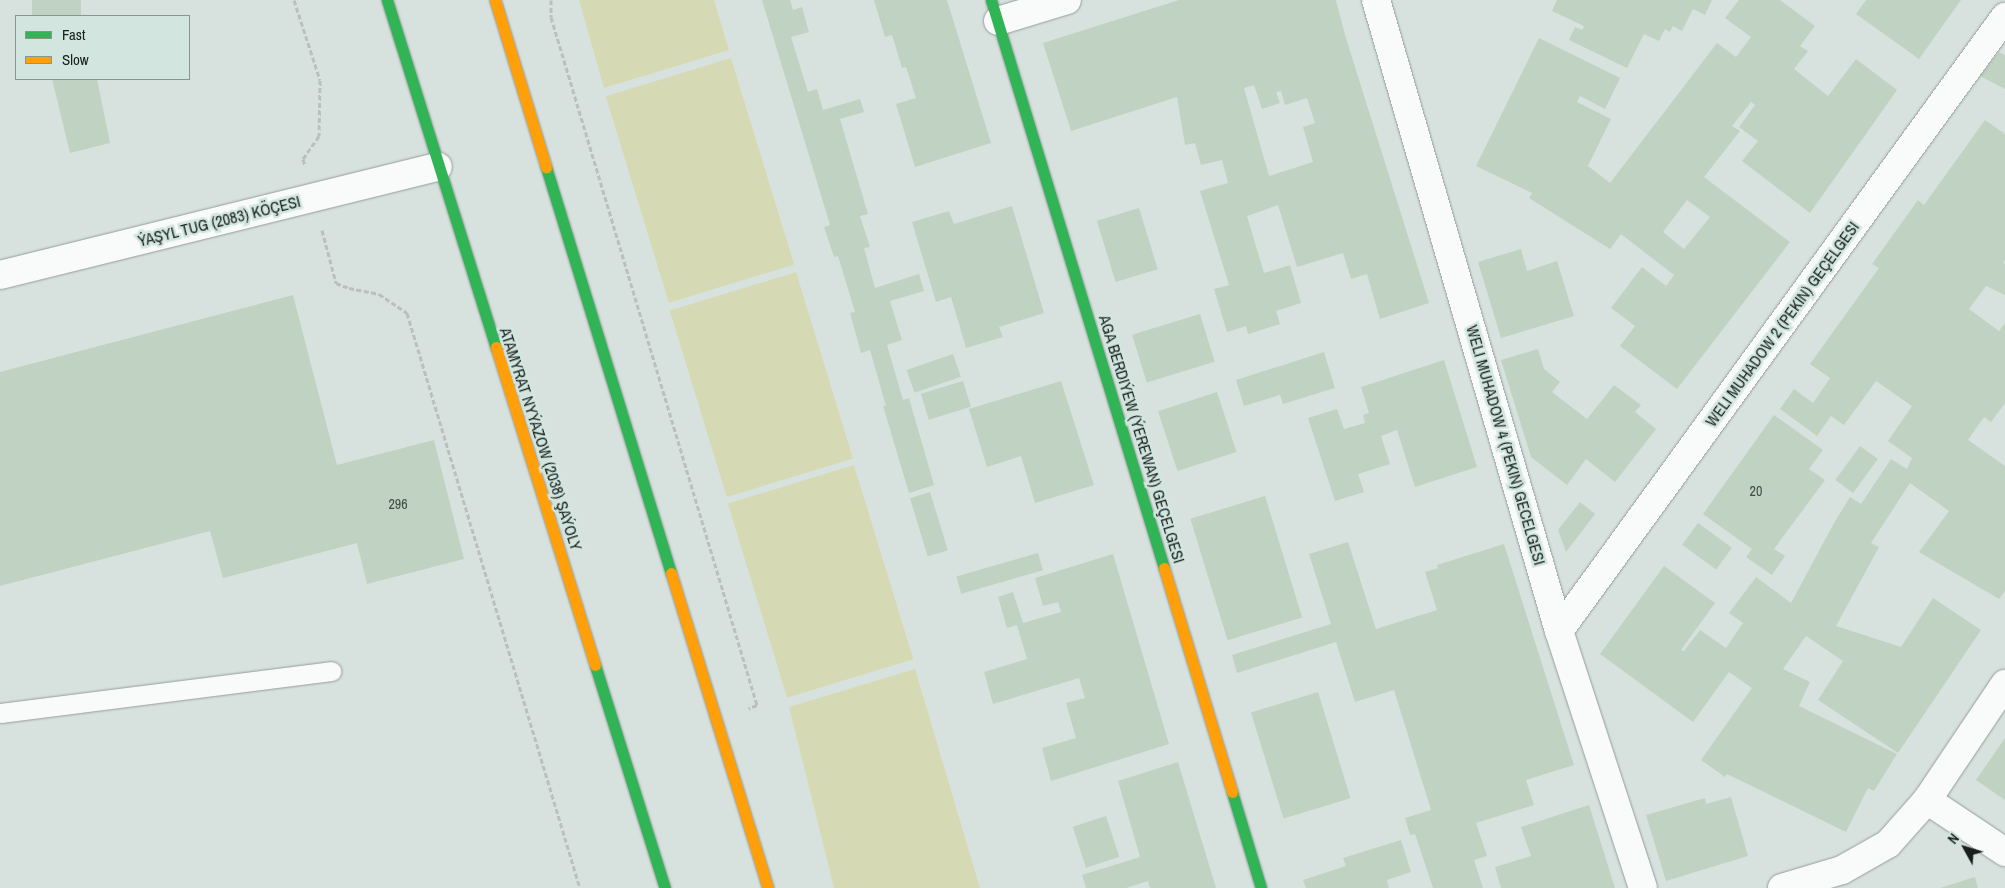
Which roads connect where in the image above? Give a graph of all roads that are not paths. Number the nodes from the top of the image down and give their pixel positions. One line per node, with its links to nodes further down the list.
1 (387, 0): 7 (main road, ATAMYRAT NYÝAZOW (2038) ŞAÝOLY)
2 (495, 0): 16 (main road)
3 (1068, 0): 5 (street)
4 (1376, 0): 9 (street, WELI MUHADOW 4 (PEKIN) GECELGESI)
5 (995, 10): 17 (main road, AGA BERDIÝEW (ÝEREWAN) GEÇELGESI)
6 (2005, 17): 9 (street, WELI MUHADOW 2 (PEKIN) GEÇELGESI)
7 (438, 167): 8 (street, ÝAŞYL TUG (2083) KÖÇESI); 15 (main road, ATAMYRAT NYÝAZOW (2038) ŞAÝOLY)
8 (0, 275)
9 (1560, 630): 18 (street, WELI MUHADOW 4 (PEKIN) GECELGESI)
10 (331, 671): 12 (lane)
11 (2005, 684): 13 (street)
12 (0, 714)
13 (1927, 800): 14 (street); 19 (street)
14 (2005, 852)
15 (665, 888)
16 (768, 888)
17 (1261, 888)
18 (1643, 888)
19 (1782, 888)

